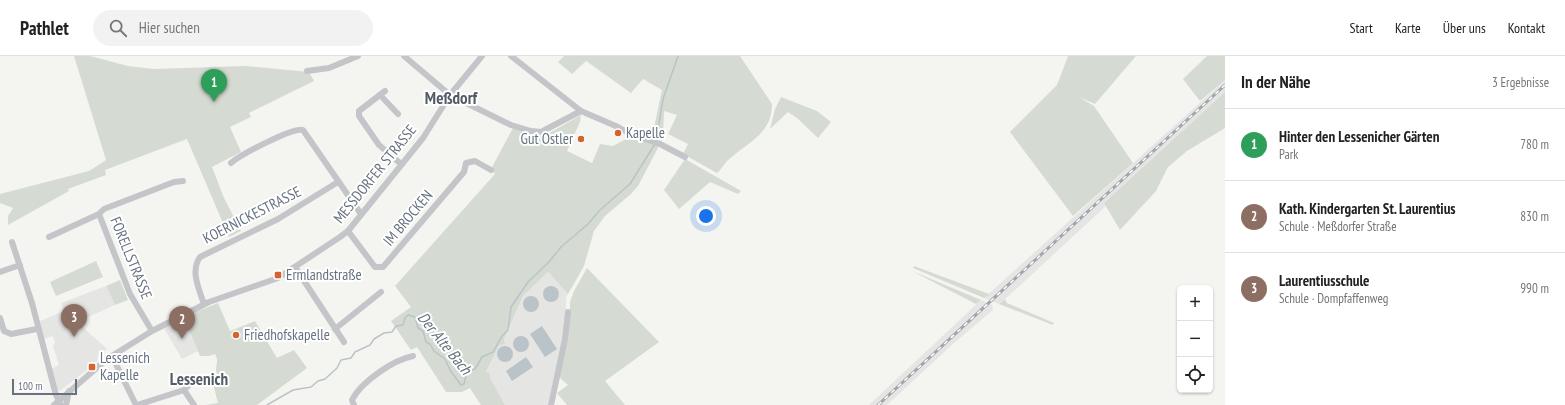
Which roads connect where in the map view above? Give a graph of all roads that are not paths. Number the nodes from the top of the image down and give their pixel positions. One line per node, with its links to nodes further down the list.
1 (358, 56): 5 (street)
2 (404, 56): 6 (street)
3 (482, 56): 6 (street, MESSDORFER STRASSE)
4 (511, 56): 7 (street)
5 (307, 71)
6 (450, 95): 7 (street); 11 (street, MESSDORFER STRASSE)
7 (581, 111): 9 (street)
8 (398, 114): 11 (street)
9 (685, 158)
10 (231, 162): 14 (street)
11 (401, 164): 16 (street, MESSDORFER STRASSE)
12 (491, 170): 17 (street, IM BROCKEN)
13 (183, 181): 15 (street)
14 (338, 182): 16 (street); 24 (street, KOERNICKESTRASSE)
15 (99, 214): 18 (street); 29 (street, FORELLSTRASSE)
16 (361, 214): 17 (street, MESSDORFER STRASSE)
17 (348, 231): 21 (street, MESSDORFER STRASSE)
18 (49, 237)
19 (12, 242): 20 (street)
20 (20, 265): 22 (street); 27 (street)
21 (295, 267): 24 (street, MESSDORFER STRASSE); 28 (street)
22 (0, 272)
23 (381, 292): 28 (street)
24 (204, 304): 29 (street, MESSDORFER STRASSE)
25 (568, 312): 41 (street)
26 (0, 318): 27 (street)
27 (37, 329): 36 (street)
28 (335, 329): 30 (street)
29 (152, 331): 31 (street, MESSDORFER STRASSE)
30 (344, 342)
31 (112, 356): 35 (street, MESSDORFER STRASSE); 38 (street)
32 (413, 356): 40 (street)
33 (192, 382): 34 (street)
34 (184, 390): 38 (street); 39 (street)
35 (69, 391): 36 (street, MESSDORFER STRASSE); 37 (street)
36 (58, 404)
37 (66, 405)
38 (136, 405)
39 (194, 405)
40 (354, 405)
41 (551, 405)

